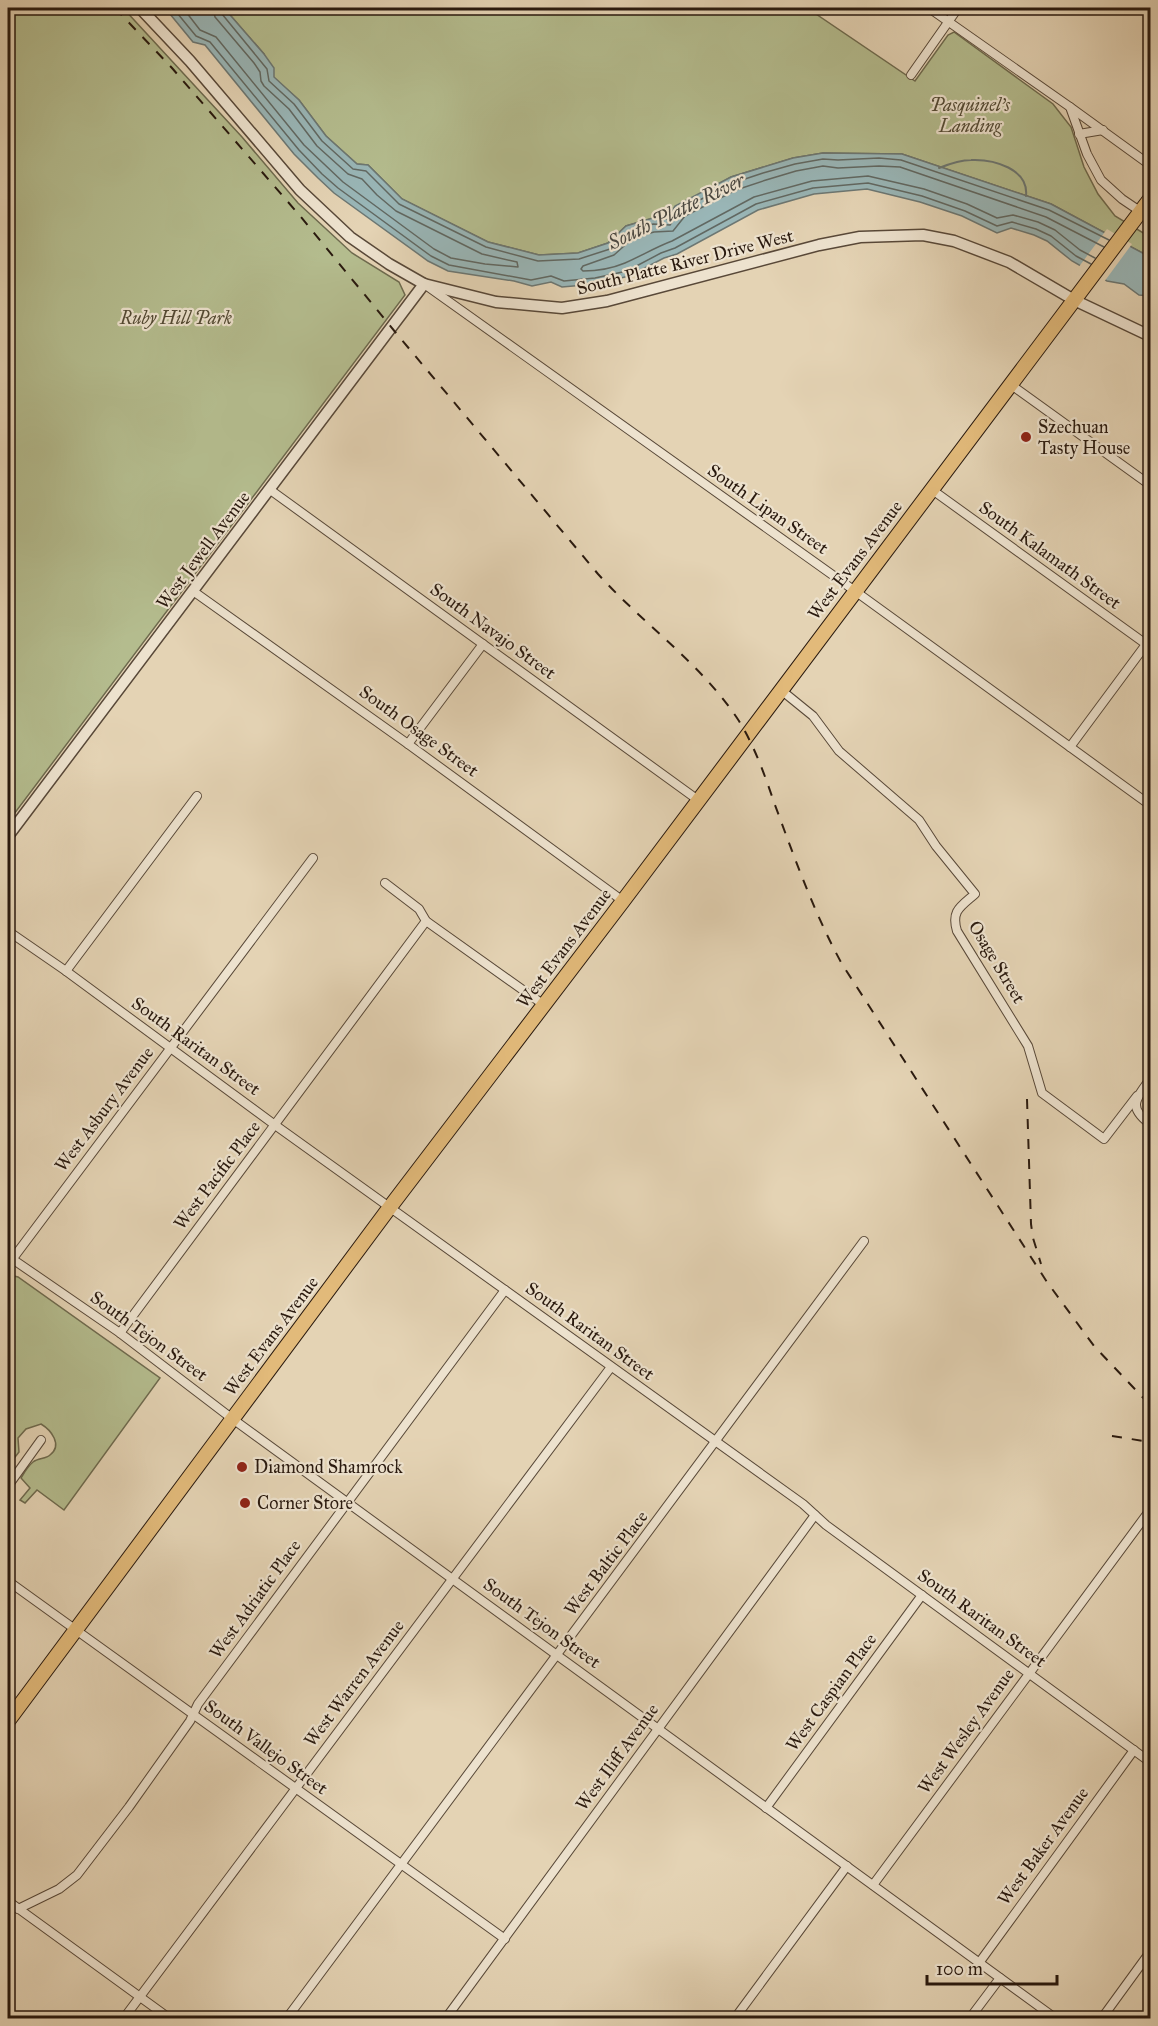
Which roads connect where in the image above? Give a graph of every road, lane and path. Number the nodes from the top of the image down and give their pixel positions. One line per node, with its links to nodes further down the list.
1 (140, 8): 12 (street, South Platte River Drive West)
2 (929, 8): 4 (street)
3 (958, 8): 4 (street)
4 (948, 21): 5 (street); 6 (street)
5 (911, 75)
6 (1070, 107): 7 (street); 8 (street)
7 (1103, 130): 8 (street); 9 (street)
8 (1079, 134): 11 (street)
9 (1150, 165)
10 (1150, 199): 11 (main road, West Evans Avenue)
11 (1146, 215): 13 (main road, West Evans Avenue)
12 (424, 284): 13 (street, South Platte River Drive West); 17 (street, West Jewell Avenue); 20 (street, South Lipan Street)
13 (1078, 294): 14 (street, South Platte River Drive West); 15 (main road, West Evans Avenue)
14 (1150, 336)
15 (1010, 384): 16 (street); 18 (main road, West Evans Avenue)
16 (1150, 485)
17 (269, 489): 19 (street, West Jewell Avenue); 21 (street, South Navajo Street)
18 (931, 489): 20 (main road, West Evans Avenue); 22 (street, South Kalamath Street)
19 (193, 591): 24 (street, South Osage Street); 29 (street, West Jewell Avenue)
20 (855, 591): 23 (main road, West Evans Avenue); 25 (street, South Lipan Street)
21 (483, 644): 24 (street); 27 (street, South Navajo Street)
22 (1149, 644): 25 (street)
23 (780, 690): 27 (main road, West Evans Avenue); 39 (street, Osage Street)
24 (408, 744): 32 (street, South Osage Street)
25 (1070, 747): 28 (street, South Lipan Street)
26 (197, 796): 35 (street)
27 (698, 800): 32 (main road, West Evans Avenue)
28 (1150, 805)
29 (8, 836)
30 (313, 858): 37 (street, West Asbury Avenue)
31 (385, 883): 33 (street)
32 (623, 901): 36 (main road, West Evans Avenue)
33 (426, 921): 36 (street); 41 (street, West Pacific Place)
34 (8, 931): 35 (street, South Raritan Street)
35 (66, 971): 37 (street, South Raritan Street)
36 (544, 1005): 42 (main road, West Evans Avenue)
37 (170, 1048): 41 (street, South Raritan Street); 44 (street, West Asbury Avenue)
38 (1150, 1079): 39 (street)
39 (1137, 1096): 40 (street)
40 (1150, 1124)
41 (275, 1125): 42 (street, South Raritan Street); 46 (street, West Pacific Place)
42 (390, 1207): 45 (street, South Raritan Street); 48 (main road, West Evans Avenue)
43 (864, 1241): 50 (street, West Baltic Place)
44 (9, 1260): 46 (street, South Tejon Street)
45 (505, 1290): 47 (street, South Raritan Street); 52 (street, West Adriatic Place)
46 (120, 1333): 48 (street, South Tejon Street)
47 (611, 1367): 50 (street, South Raritan Street); 55 (street, West Warren Avenue)
48 (232, 1418): 52 (street, South Tejon Street); 58 (main road, West Evans Avenue)
49 (41, 1440): 51 (street)
50 (716, 1442): 54 (street, South Raritan Street); 59 (street, West Baltic Place)
51 (8, 1486)
52 (347, 1502): 55 (street, South Tejon Street); 61 (street, West Adriatic Place)
53 (1150, 1510): 60 (street, West Wesley Avenue)
54 (815, 1515): 57 (street, South Raritan Street); 63 (street, West Iliff Avenue)
55 (452, 1579): 59 (street, South Tejon Street); 66 (street, West Warren Avenue)
56 (8, 1581): 58 (street, South Vallejo Street)
57 (922, 1595): 60 (street, South Raritan Street); 67 (street, West Caspian Place)
58 (75, 1629): 61 (street, South Vallejo Street); 62 (main road, West Evans Avenue)
59 (557, 1655): 63 (street, South Tejon Street); 68 (street, West Baltic Place)
60 (1029, 1673): 64 (street, South Raritan Street); 70 (street, West Wesley Avenue)
61 (192, 1714): 66 (street, South Vallejo Street); 72 (street, West Adriatic Place)
62 (8, 1721)
63 (658, 1729): 67 (street, South Tejon Street); 73 (street, West Iliff Avenue)
64 (1134, 1750): 65 (street, South Raritan Street); 75 (street, West Baker Avenue)
65 (1150, 1762)
66 (296, 1789): 68 (street, South Vallejo Street); 77 (street, West Warren Avenue)
67 (766, 1808): 69 (street, South Tejon Street)
68 (401, 1865): 73 (street, South Vallejo Street); 80 (street, West Baltic Place)
69 (847, 1866): 70 (street, South Tejon Street); 82 (street)
70 (873, 1886): 75 (street, South Tejon Street)
71 (8, 1901): 72 (street)
72 (18, 1909): 77 (street)
73 (505, 1939): 81 (street, West Iliff Avenue)
74 (1150, 1952): 85 (street)
75 (979, 1963): 76 (street, South Tejon Street)
76 (1000, 1978): 83 (street); 84 (street, South Tejon Street)
77 (140, 1997): 78 (street, West Warren Avenue); 79 (street)
78 (124, 2019)
79 (169, 2019)
80 (287, 2019)
81 (446, 2019)
82 (735, 2019)
83 (970, 2019)
84 (1055, 2019)
85 (1102, 2019)

